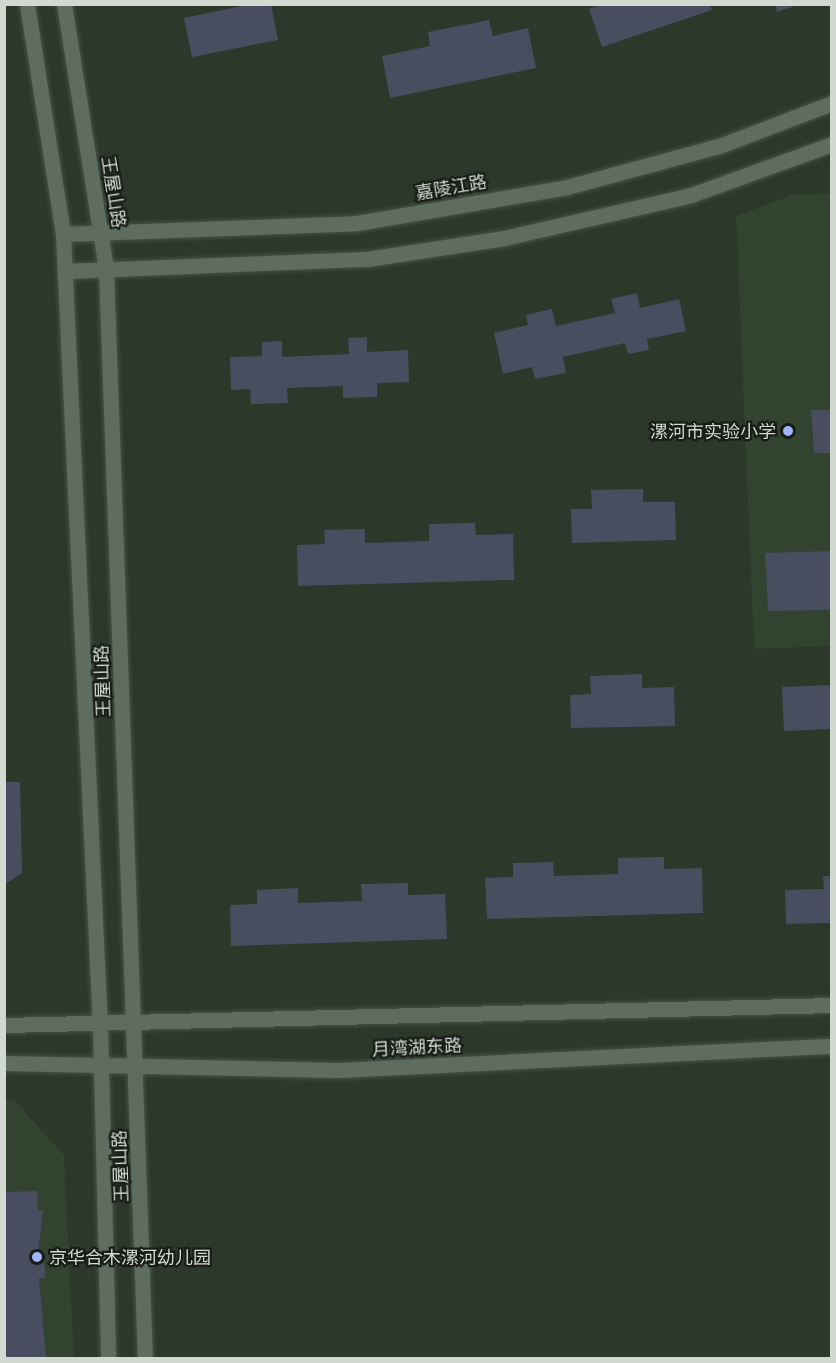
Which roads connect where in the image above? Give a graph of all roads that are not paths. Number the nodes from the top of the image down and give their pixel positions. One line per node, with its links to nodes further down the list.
1 (27, 4): 6 (street, 王屋山路)
2 (64, 4): 5 (street, 王屋山路)
3 (831, 103): 5 (street, 嘉陵江路)
4 (831, 144): 7 (street)
5 (100, 232): 6 (street, 嘉陵江路); 7 (street, 王屋山路)
6 (63, 234): 8 (street, 王屋山路)
7 (106, 270): 8 (street); 12 (street, 王屋山路)
8 (65, 271): 11 (street, 王屋山路)
9 (831, 1005): 12 (street, 月湾湖东路)
10 (4, 1025): 11 (street, 月湾湖东路)
11 (100, 1026): 12 (street, 月湾湖东路); 15 (street, 王屋山路)
12 (135, 1026): 16 (street, 王屋山路)
13 (831, 1046): 16 (street, 月湾湖东路)
14 (4, 1063): 15 (street, 月湾湖东路)
15 (101, 1067): 16 (street, 月湾湖东路); 17 (street, 王屋山路)
16 (136, 1067): 18 (street, 王屋山路)
17 (108, 1359)
18 (145, 1359)

